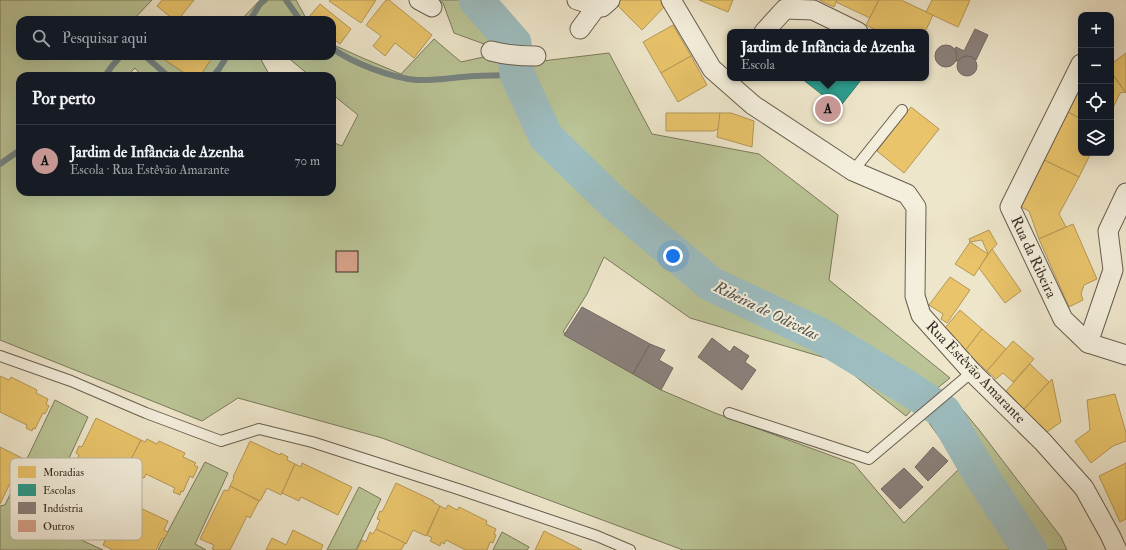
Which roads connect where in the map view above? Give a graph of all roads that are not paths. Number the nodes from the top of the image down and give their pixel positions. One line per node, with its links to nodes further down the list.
1 (577, 0): 3 (street)
2 (671, 0): 10 (street, Rua Estêvão Amarante)
3 (603, 3): 4 (street)
4 (580, 29)
5 (767, 29): 6 (street)
6 (852, 29)
7 (491, 51): 8 (street)
8 (536, 56)
9 (1078, 70): 15 (street, Rua da Ribeira)
10 (726, 73)
11 (733, 81): 13 (street, Rua Estêvão Amarante)
12 (902, 110): 13 (lane)
13 (853, 171): 18 (street, Rua Estêvão Amarante)
14 (1126, 193): 15 (street)
15 (1088, 343): 16 (street, Rua da Ribeira)
16 (1126, 354)
17 (0, 356): 20 (lane)
18 (972, 372): 19 (lane); 21 (street, Rua Estêvão Amarante)
19 (729, 413)
20 (630, 550)
21 (1116, 550)

